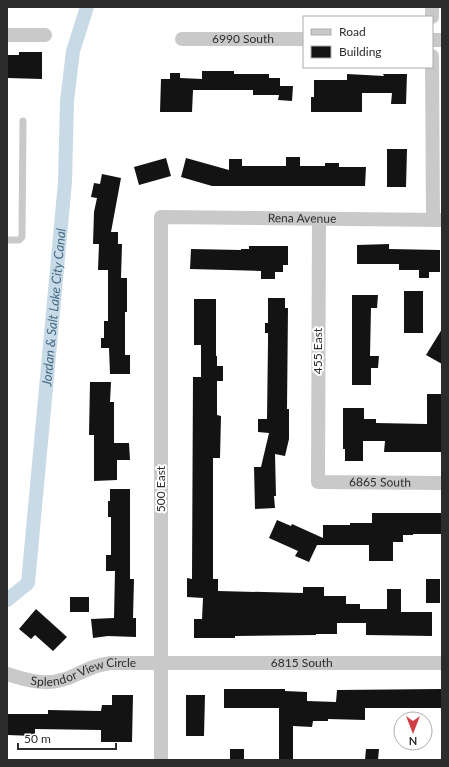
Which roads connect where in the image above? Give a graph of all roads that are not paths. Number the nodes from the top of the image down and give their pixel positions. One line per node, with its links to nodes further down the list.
1 (7, 35): 2 (street)
2 (45, 35)
3 (182, 38): 4 (street, 6990 South)
4 (303, 39)
5 (432, 68): 9 (street)
6 (23, 121): 10 (lane)
7 (161, 217): 8 (street, Rena Avenue); 13 (street, 500 East)
8 (319, 219): 9 (street, Rena Avenue); 11 (street, 455 East)
9 (438, 220)
10 (7, 240)
11 (318, 482): 12 (street, 6865 South)
12 (442, 483)
13 (161, 663): 14 (street, 6815 South); 15 (street, Splendor View Circle); 16 (street, 500 East)
14 (442, 663)
15 (7, 674)
16 (161, 760)

